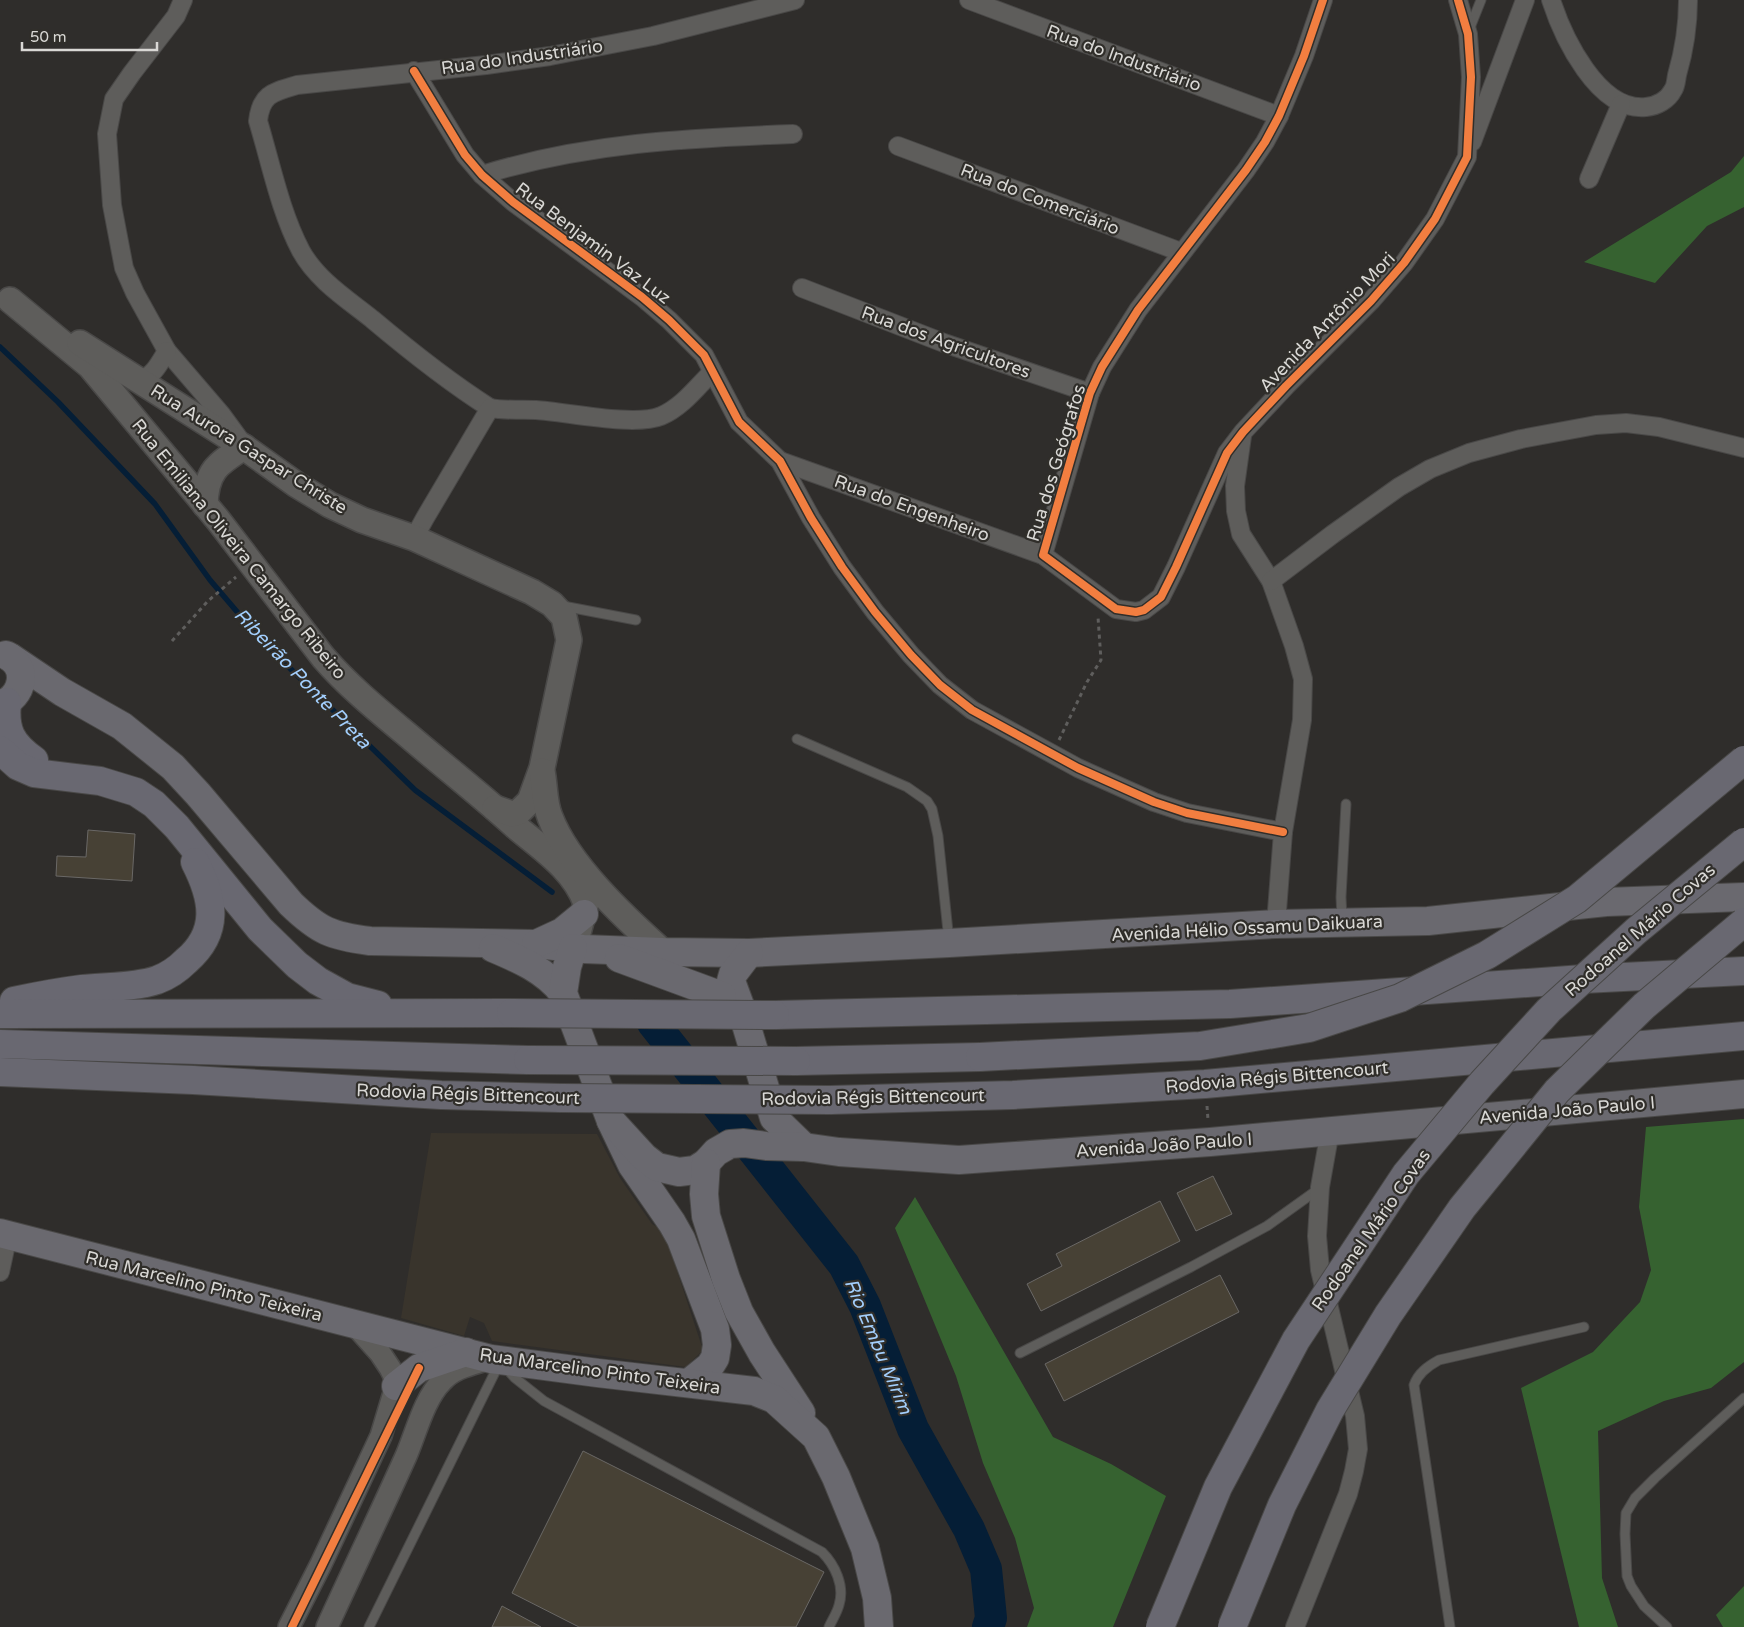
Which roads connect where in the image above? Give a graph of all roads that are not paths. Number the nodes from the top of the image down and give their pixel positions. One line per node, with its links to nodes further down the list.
1 (183, 0): 22 (street)
2 (795, 0): 11 (street, Rua do Industriário)
3 (969, 0): 13 (street, Rua do Industriário)
4 (1323, 0): 13 (street, Rua dos Geógrafos)
5 (1458, 0): 10 (street, Avenida Antônio Mori)
6 (1481, 0): 10 (lane)
7 (1525, 0): 16 (street)
8 (1551, 0): 12 (street)
9 (1688, 0): 12 (street)
10 (1468, 34): 16 (street, Avenida Antônio Mori)
11 (414, 71): 17 (street, Rua Benjamin Vaz Luz); 26 (street, Rua do Industriário)
12 (1621, 104): 18 (street)
13 (1279, 116): 19 (street, Rua dos Geógrafos)
14 (794, 134): 17 (street)
15 (898, 146): 19 (street, Rua do Comerciário)
16 (1467, 157): 27 (street, Avenida Antônio Mori)
17 (482, 175): 23 (street, Rua Benjamin Vaz Luz)
18 (1589, 180)
19 (1181, 252): 25 (street, Rua dos Geógrafos)
20 (802, 288): 25 (street, Rua dos Agricultores)
21 (5, 296): 24 (main road, Rua Aurora Gaspar Christe); 31 (main road, Rua Emiliana Oliveira Camargo Ribeiro)
22 (167, 351): 24 (street); 28 (street)
23 (712, 372): 26 (street); 30 (street, Rua Benjamin Vaz Luz)
24 (140, 380): 28 (main road, Rua Aurora Gaspar Christe)
25 (1090, 393): 33 (street, Rua dos Geógrafos)
26 (490, 408): 32 (street)
27 (1243, 432): 33 (street, Rua dos Geógrafos); 34 (street)
28 (244, 447): 31 (main road); 32 (main road, Rua Aurora Gaspar Christe)
29 (1744, 448): 34 (street)
30 (780, 461): 33 (street, Rua do Engenheiro); 48 (street, Rua Benjamin Vaz Luz)
31 (206, 505): 46 (main road, Rua Emiliana Oliveira Camargo Ribeiro)
32 (414, 538): 35 (main road, Rua Aurora Gaspar Christe)
33 (1043, 555)
34 (1271, 581): 48 (street)
35 (552, 604): 36 (lane); 43 (main road)
36 (636, 620)
37 (3, 654): 38 (main road, Avenida Hélio Ossamu Daikuara); 39 (main road)
38 (62, 692): 39 (main road); 55 (main road, Avenida Hélio Ossamu Daikuara)
39 (8, 700): 44 (highway)
40 (797, 738): 57 (lane)
41 (0, 750): 44 (highway)
42 (1744, 760): 68 (highway, bridge)
43 (542, 768): 46 (main road); 59 (main road)
44 (66, 777): 47 (highway)
45 (1346, 804): 53 (lane)
46 (495, 808): 51 (main road, Rua Emiliana Oliveira Camargo Ribeiro)
47 (177, 828): 63 (highway); 65 (highway)
48 (1283, 832): 54 (street)
49 (1744, 842): 93 (highway, Rodoanel Mário Covas, bridge)
50 (1744, 897): 53 (main road, Avenida Hélio Ossamu Daikuara)
51 (584, 914): 56 (main road); 58 (main road, Rua Emiliana Oliveira Camargo Ribeiro)
52 (1744, 922): 94 (highway, bridge)
53 (1342, 923): 54 (main road, Avenida Hélio Ossamu Daikuara)
54 (1276, 924): 57 (main road, Avenida Hélio Ossamu Daikuara)
55 (480, 943): 56 (main road, Avenida Hélio Ossamu Daikuara); 62 (main road, Avenida Hélio Ossamu Daikuara)
56 (536, 944): 58 (main road, Avenida Hélio Ossamu Daikuara)
57 (949, 944): 60 (main road, Avenida Hélio Ossamu Daikuara)
58 (578, 948): 59 (main road, Avenida Hélio Ossamu Daikuara); 62 (main road, Rua Emiliana Oliveira Camargo Ribeiro); 64 (main road)
59 (664, 952): 60 (main road, Avenida Hélio Ossamu Daikuara); 64 (main road)
60 (749, 953): 64 (main road)
61 (1744, 971): 65 (highway, bridge)
62 (563, 993): 72 (main road, Rua Emiliana Oliveira Camargo Ribeiro)
63 (0, 1003)
64 (732, 1003): 71 (main road)
65 (403, 1013): 66 (highway)
66 (0, 1014)
67 (1744, 1036): 69 (highway, Rodovia Régis Bittencourt, bridge)
68 (0, 1044)
69 (0, 1072)
70 (1744, 1094): 73 (main road, Avenida João Paulo I)
71 (774, 1118): 74 (main road); 75 (main road)
72 (611, 1121): 76 (main road, Avenida João Paulo I); 84 (main road, Rua Emiliana Oliveira Camargo Ribeiro)
73 (1330, 1131): 75 (main road, Avenida João Paulo I); 77 (street)
74 (762, 1145): 75 (main road, Avenida João Paulo I); 76 (main road, Avenida João Paulo I)
75 (804, 1147)
76 (706, 1164): 87 (main road)
77 (1320, 1188): 82 (lane); 95 (street)
78 (4, 1234): 79 (street); 80 (main road, Rua Marcelino Pinto Teixeira)
79 (0, 1272)
80 (354, 1324): 83 (main road, Rua Marcelino Pinto Teixeira); 85 (street)
81 (1584, 1327): 96 (lane)
82 (1020, 1352)
83 (486, 1357): 84 (main road, Rua Marcelino Pinto Teixeira); 85 (main road); 89 (street); 90 (lane); 91 (lane)
84 (689, 1383): 87 (main road, Rua Marcelino Pinto Teixeira)
85 (396, 1386): 88 (street)
86 (1744, 1398): 97 (lane)
87 (816, 1438): 92 (main road, Rua Marcelino Pinto Teixeira)
88 (291, 1624)
89 (327, 1627)
90 (369, 1627)
91 (829, 1627)
92 (879, 1627)
93 (1160, 1627)
94 (1232, 1627)
95 (1295, 1627)
96 (1450, 1627)
97 (1667, 1627)

